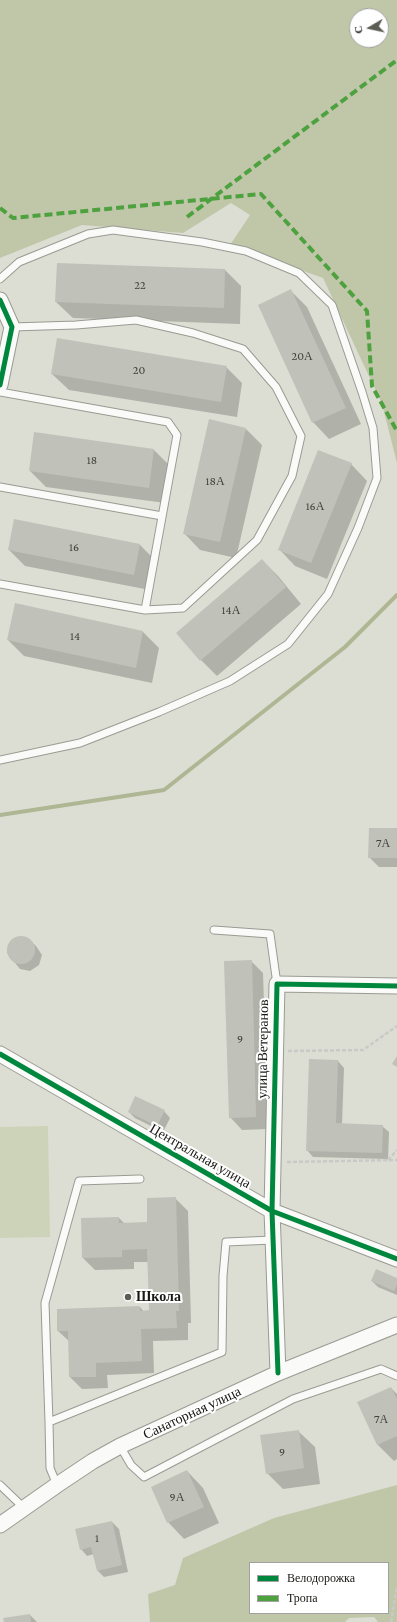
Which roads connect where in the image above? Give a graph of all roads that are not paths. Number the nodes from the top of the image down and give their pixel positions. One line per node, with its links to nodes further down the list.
1 (0, 279): 10 (lane)
2 (0, 300): 3 (street)
3 (12, 327): 4 (street); 9 (lane)
4 (0, 385)
5 (0, 392): 7 (lane)
6 (0, 487): 7 (lane)
7 (162, 516): 9 (lane)
8 (0, 584): 9 (lane)
9 (145, 610)
10 (0, 760)
11 (214, 930): 12 (lane)
12 (277, 984): 13 (street, улица Ветеранов); 16 (street, улица Ветеранов)
13 (397, 986)
14 (0, 1055): 16 (street, Центральная улица)
15 (140, 1179): 22 (lane)
16 (272, 1211): 17 (street, улица Ветеранов); 18 (street, Центральная улица)
17 (273, 1240): 20 (street, улица Ветеранов); 22 (lane)
18 (397, 1259)
19 (397, 1325): 20 (street, Санаторная улица)
20 (278, 1373): 23 (street, Санаторная улица)
21 (397, 1376): 23 (lane)
22 (49, 1422): 25 (lane)
23 (120, 1446): 25 (street, Санаторная улица)
24 (0, 1485): 26 (lane)
25 (57, 1485): 26 (street, Санаторная улица)
26 (24, 1508): 27 (street, Санаторная улица)
27 (0, 1525)

